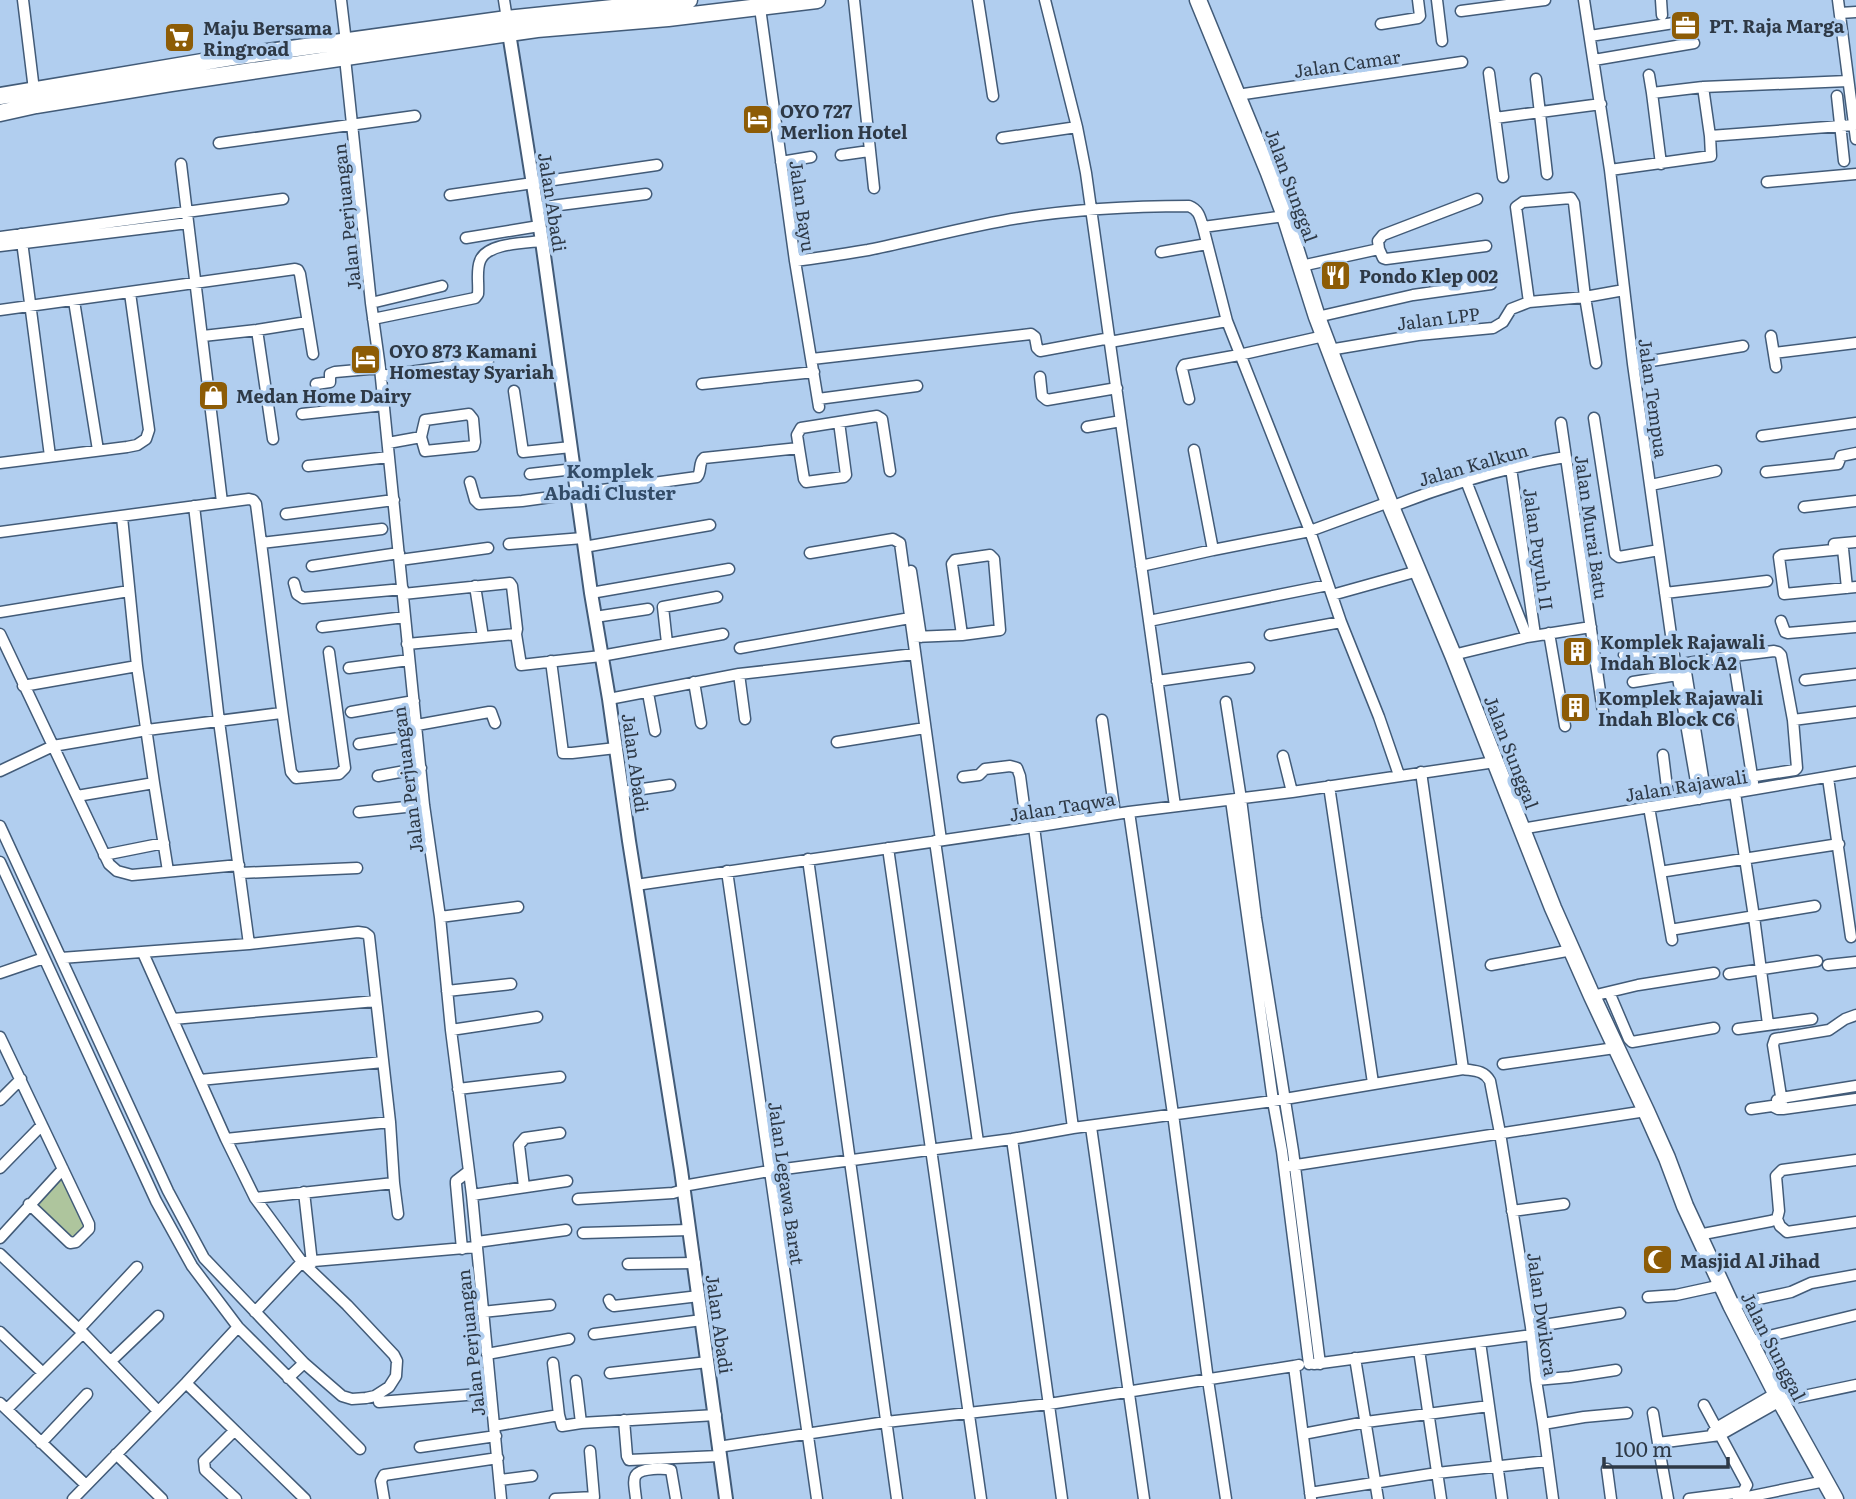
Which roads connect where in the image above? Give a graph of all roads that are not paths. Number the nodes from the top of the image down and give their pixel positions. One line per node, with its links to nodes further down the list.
1 (23, 0): 36 (street)
2 (341, 0): 28 (street, Jalan Perjuangan)
3 (504, 0): 24 (street)
4 (689, 0): 18 (main road)
5 (817, 0): 16 (main road)
6 (854, 0): 56 (street)
7 (978, 0): 40 (street)
8 (1045, 0): 51 (street)
9 (1198, 0): 38 (main road, Jalan Sunggal)
10 (1418, 0): 23 (street)
11 (1437, 0): 26 (street)
12 (1545, 0): 17 (street)
13 (1584, 0): 25 (street, Jalan Tempua)
14 (1661, 0): 21 (street)
15 (1838, 0): 20 (street)
16 (760, 8): 18 (main road); 60 (street, Jalan Bayu)
17 (1461, 11)
18 (649, 12): 24 (main road)
19 (1856, 12): 20 (street)
20 (1840, 13): 34 (street)
21 (1662, 15)
22 (1693, 20): 25 (street)
23 (1381, 23)
24 (508, 26): 28 (main road); 69 (street, Jalan Abadi)
25 (1590, 36): 29 (street, Jalan Tempua)
26 (1443, 41)
27 (1694, 43): 29 (street)
28 (345, 50): 36 (main road); 45 (main road); 48 (street, Jalan Perjuangan)
29 (1594, 60): 43 (street, Jalan Tempua)
30 (1462, 62): 38 (street, Jalan Camar)
31 (1489, 73): 47 (street)
32 (1649, 75): 37 (street)
33 (1536, 79): 44 (street)
34 (1848, 81): 35 (street); 42 (street)
35 (1703, 87): 37 (street); 52 (street)
36 (34, 90): 39 (main road)
37 (1653, 93): 62 (street)
38 (1237, 95): 77 (main road, Jalan Sunggal)
39 (0, 96)
40 (993, 96)
41 (1837, 96): 50 (street)
42 (1854, 99): 49 (street)
43 (1601, 104): 44 (street); 64 (street, Jalan Tempua)
44 (1540, 111): 47 (street); 65 (street)
45 (0, 113)
46 (415, 116): 48 (street)
47 (1494, 118): 67 (street)
48 (352, 125): 55 (street); 100 (street, Jalan Perjuangan)
49 (1854, 125): 50 (street); 54 (street)
50 (1839, 127): 52 (street); 59 (street)
51 (1077, 128): 53 (street); 76 (street)
52 (1710, 136): 62 (street)
53 (1002, 138)
54 (1856, 138)
55 (219, 144)
56 (869, 151): 57 (street); 70 (street)
57 (841, 155)
58 (811, 158): 60 (street)
59 (1844, 161)
60 (781, 162): 90 (street, Jalan Bayu)
61 (181, 164): 78 (street)
62 (1661, 164): 64 (street)
63 (657, 165): 69 (street)
64 (1610, 170): 95 (street, Jalan Tempua)
65 (1547, 174)
66 (1856, 174): 68 (street)
67 (1503, 177)
68 (1767, 182)
69 (533, 184): 72 (street); 75 (street, Jalan Abadi)
70 (874, 188)
71 (646, 194): 75 (street)
72 (450, 195)
73 (283, 199): 78 (street)
74 (1477, 199): 88 (street)
75 (536, 208): 79 (street, Jalan Abadi)
76 (1092, 209): 80 (street); 90 (street); 110 (street)
77 (1285, 216): 80 (street); 91 (main road, Jalan Sunggal)
78 (187, 218): 83 (street); 92 (street)
79 (539, 226): 82 (street); 84 (street, Jalan Abadi)
80 (1203, 227): 85 (street)
81 (0, 237): 83 (street)
82 (466, 238)
83 (22, 239): 86 (street); 101 (street)
84 (542, 241): 104 (street); 143 (street, Jalan Abadi)
85 (1207, 244): 89 (street); 106 (street)
86 (0, 246)
87 (1486, 246): 88 (street)
88 (1379, 248): 91 (street)
89 (1161, 252)
90 (795, 261): 117 (street, Jalan Bayu)
91 (1301, 267): 103 (main road, Jalan Sunggal)
92 (196, 282): 96 (street); 105 (street); 108 (street)
93 (1490, 284): 103 (street)
94 (442, 286): 100 (street)
95 (1625, 290): 97 (street); 120 (street, Jalan Tempua)
96 (130, 293): 98 (street); 145 (street)
97 (1585, 297): 99 (street); 99 (street); 119 (street)
98 (74, 300): 101 (street); 145 (street)
99 (1529, 302): 111 (street, Jalan LPP)
100 (371, 303): 104 (street, Jalan Perjuangan)
101 (32, 306): 102 (street); 148 (street)
102 (0, 310)
103 (1317, 317): 111 (main road, Jalan Sunggal)
104 (373, 319): 122 (street, Jalan Perjuangan)
105 (307, 321): 107 (street); 115 (street)
106 (1227, 321): 110 (street); 116 (street)
107 (257, 330): 108 (street); 141 (street)
108 (203, 336): 165 (street)
109 (1771, 336): 114 (street)
110 (1110, 340): 117 (street); 128 (street)
111 (1326, 343): 116 (street, Jalan LPP); 166 (main road, Jalan Sunggal)
112 (1856, 343): 114 (street)
113 (1743, 346): 120 (street)
114 (1774, 353): 121 (street)
115 (313, 354)
116 (1240, 355): 130 (street, Jalan LPP); 173 (street)
117 (812, 359): 123 (street, Jalan Bayu)
118 (488, 361): 122 (street)
119 (1596, 363)
120 (1633, 364): 161 (street, Jalan Tempua)
121 (1776, 367)
122 (380, 372): 125 (street); 131 (street, Jalan Perjuangan)
123 (814, 372): 126 (street); 127 (street, Jalan Bayu)
124 (1040, 377): 128 (street)
125 (316, 384)
126 (702, 384)
127 (917, 386)
128 (1117, 388): 134 (street)
129 (513, 391): 143 (street)
130 (1189, 399)
131 (384, 405): 132 (street); 142 (street, Jalan Perjuangan)
132 (302, 414)
133 (1594, 418): 181 (street)
134 (1121, 421): 138 (street); 186 (street)
135 (839, 422): 144 (street); 144 (street); 155 (street)
136 (1561, 423): 150 (street, Jalan Murai Batu)
137 (1856, 423): 139 (street)
138 (1087, 427)
139 (1762, 436)
140 (421, 438): 140 (street); 142 (street)
141 (273, 439)
142 (388, 443): 149 (street, Jalan Perjuangan)
143 (571, 447): 154 (street, Jalan Abadi)
144 (799, 449): 162 (street)
145 (98, 450): 148 (street)
146 (1194, 450): 180 (street)
147 (1856, 453): 157 (street)
148 (50, 456): 151 (street)
149 (389, 457): 152 (street); 163 (street, Jalan Perjuangan)
150 (1565, 457): 153 (street, Jalan Kalkun); 210 (street, Jalan Murai Batu)
151 (0, 463)
152 (308, 466)
153 (1511, 468): 159 (street, Jalan Kalkun); 217 (street, Jalan Puyuh II)
154 (574, 470): 158 (street); 162 (street, Jalan Abadi)
155 (890, 471)
156 (1716, 471): 161 (street)
157 (1766, 472)
158 (530, 474)
159 (1466, 481): 166 (street, Jalan Kalkun); 217 (street)
160 (470, 482): 162 (street)
161 (1651, 485): 181 (street, Jalan Tempua)
162 (577, 494): 175 (street, Jalan Abadi)
163 (394, 500): 169 (street); 184 (street, Jalan Perjuangan)
164 (1856, 501): 168 (street)
165 (222, 502): 167 (street); 177 (street)
166 (1390, 505): 173 (street, Jalan Kalkun); 189 (main road, Jalan Sunggal)
167 (194, 506): 170 (street); 254 (street)
168 (1804, 507)
169 (286, 514)
170 (122, 517): 174 (street); 196 (street)
171 (710, 525): 175 (street)
172 (382, 529): 177 (street)
173 (1310, 531): 180 (street, Jalan Kalkun); 194 (street)
174 (0, 532)
175 (583, 542): 178 (street); 197 (street, Jalan Abadi)
176 (1856, 542): 182 (street)
177 (261, 544): 249 (street)
178 (509, 544)
179 (488, 548): 184 (street)
180 (1213, 550): 186 (street, Jalan Kalkun)
181 (1659, 550): 198 (street, Jalan Tempua)
182 (1785, 550)
183 (810, 553): 204 (street)
184 (400, 556): 185 (street); 195 (street, Jalan Perjuangan)
185 (312, 566)
186 (1141, 566): 205 (street)
187 (729, 569): 197 (street)
188 (912, 571): 219 (street)
189 (1418, 571): 194 (street); 226 (main road, Jalan Sunggal)
190 (1767, 581): 198 (street)
191 (294, 583): 195 (street)
192 (475, 586): 195 (street); 214 (street); 218 (street)
193 (1852, 588): 193 (street)
194 (1330, 590): 205 (street); 207 (street)
195 (403, 591): 202 (street, Jalan Perjuangan)
196 (129, 592): 201 (street); 232 (street)
197 (591, 593): 203 (street, Jalan Abadi)
198 (1665, 593): 223 (street, Jalan Tempua)
199 (717, 597): 220 (street)
200 (648, 609): 203 (street)
201 (0, 612)
202 (405, 617): 209 (street); 221 (street, Jalan Perjuangan)
203 (595, 617): 228 (street, Jalan Abadi)
204 (910, 618): 219 (street); 222 (street)
205 (1149, 621): 239 (street)
206 (1781, 621): 208 (street)
207 (1341, 622): 216 (street); 273 (street)
208 (1856, 626)
209 (322, 627)
210 (1591, 627): 211 (street); 251 (street, Jalan Murai Batu)
211 (1549, 633): 217 (street); 257 (street)
212 (0, 634): 242 (street)
213 (723, 634): 220 (street)
214 (516, 635): 218 (street); 231 (street)
215 (962, 635): 215 (street); 219 (street)
216 (1270, 635)
217 (1531, 636): 226 (street)
218 (483, 637): 221 (street)
219 (917, 637): 225 (street)
220 (667, 643): 228 (street)
221 (407, 644): 230 (street, Jalan Perjuangan)
222 (740, 648)
223 (1673, 649): 227 (street); 237 (street, Jalan Tempua)
224 (329, 652): 249 (street)
225 (915, 654): 235 (street); 258 (street)
226 (1453, 655): 268 (main road, Jalan Sunggal)
227 (1624, 655)
228 (601, 656): 231 (street); 244 (street, Jalan Abadi)
229 (1733, 656): 253 (street); 276 (street); 276 (street)
230 (409, 660): 233 (street); 245 (street, Jalan Perjuangan)
231 (551, 662): 265 (street)
232 (137, 666): 242 (street); 259 (street)
233 (349, 668)
234 (1249, 668): 239 (street)
235 (739, 674): 240 (street); 250 (street)
236 (1856, 674): 238 (street)
237 (1677, 675): 241 (street); 287 (street, Jalan Tempua)
238 (1805, 680)
239 (1157, 681): 290 (street)
240 (694, 682): 243 (street); 256 (street)
241 (1633, 682)
242 (23, 686): 264 (street)
243 (648, 692): 244 (street); 261 (street)
244 (609, 699): 265 (street, Jalan Abadi)
245 (414, 701): 247 (street); 260 (street, Jalan Perjuangan)
246 (1226, 702): 286 (street)
247 (351, 712)
248 (1856, 712): 253 (street)
249 (281, 713): 254 (street)
250 (745, 719)
251 (1604, 719)
252 (1102, 720): 294 (street)
253 (1793, 720): 276 (street)
254 (219, 721): 259 (street); 307 (street)
255 (495, 723): 260 (street)
256 (701, 723)
257 (1564, 726)
258 (925, 728): 262 (street); 298 (street)
259 (147, 730): 264 (street); 278 (street)
260 (417, 730): 263 (street); 269 (street, Jalan Perjuangan)
261 (655, 731)
262 (837, 741)
263 (359, 744)
264 (53, 746): 270 (street); 285 (street)
265 (616, 748): 282 (street, Jalan Abadi)
266 (1663, 755): 288 (street)
267 (1283, 756): 283 (street)
268 (1494, 762): 271 (street, Jalan Taqwa); 297 (main road, Jalan Sunggal)
269 (421, 768): 274 (street); 289 (street, Jalan Perjuangan)
270 (0, 771)
271 (1421, 772): 273 (street, Jalan Taqwa); 354 (street)
272 (1856, 772): 277 (street, Jalan Rajawali)
273 (1399, 775): 280 (street, Jalan Taqwa)
274 (378, 776)
275 (963, 777): 296 (street)
276 (1752, 777): 281 (street)
277 (1828, 778): 281 (street, Jalan Rajawali); 300 (street)
278 (154, 783): 285 (street); 299 (street)
279 (670, 785): 282 (street)
280 (1329, 786): 283 (street, Jalan Taqwa); 358 (street)
281 (1754, 790): 284 (street, Jalan Rajawali)
282 (622, 792): 311 (street, Jalan Abadi)
283 (1292, 792): 286 (street, Jalan Taqwa)
284 (1735, 793): 287 (street, Jalan Rajawali); 304 (street)
285 (77, 796): 302 (street)
286 (1236, 799): 290 (street, Jalan Taqwa); 334 (street)
287 (1699, 799): 288 (street, Jalan Rajawali)
288 (1669, 804): 291 (street, Jalan Rajawali)
289 (424, 805): 292 (street); 316 (street, Jalan Perjuangan)
290 (1175, 806): 293 (street, Jalan Taqwa)
291 (1649, 807): 297 (street, Jalan Rajawali); 320 (street)
292 (359, 812)
293 (1129, 812): 294 (street, Jalan Taqwa); 369 (street)
294 (1115, 814): 296 (street, Jalan Taqwa)
295 (0, 826): 312 (street)
296 (1030, 828): 298 (street, Jalan Taqwa); 373 (street)
297 (1521, 829): 322 (main road, Jalan Sunggal)
298 (938, 841): 301 (street, Jalan Taqwa); 378 (street)
299 (164, 843): 302 (street); 308 (street)
300 (1839, 844): 304 (street); 319 (street)
301 (888, 848): 303 (street, Jalan Taqwa); 379 (street)
302 (104, 855): 308 (street)
303 (808, 859): 309 (street, Jalan Taqwa); 380 (street)
304 (1746, 859): 310 (street); 317 (street)
305 (0, 862): 313 (street)
306 (357, 868): 307 (street)
307 (240, 869): 308 (street); 321 (street)
308 (168, 871)
309 (727, 871): 311 (street, Jalan Taqwa); 386 (street, Jalan Legawa Barat)
310 (1666, 871)
311 (636, 885): 390 (street, Jalan Abadi)
312 (28, 888): 313 (street); 325 (street)
313 (15, 895): 324 (street)
314 (1815, 906): 317 (street)
315 (518, 907): 316 (street)
316 (440, 917): 336 (street, Jalan Perjuangan)
317 (1755, 917): 318 (street); 330 (street)
318 (1676, 929)
319 (1851, 937)
320 (1672, 940)
321 (249, 944): 323 (street); 339 (street)
322 (1572, 950): 328 (street); 338 (main road, Jalan Sunggal)
323 (143, 953): 325 (street); 342 (street)
324 (44, 958): 331 (street); 346 (street)
325 (61, 958): 344 (street)
326 (1817, 961): 330 (street)
327 (1856, 962): 329 (street)
328 (1491, 965)
329 (1828, 965)
330 (1762, 970): 333 (street); 345 (street)
331 (0, 973)
332 (1714, 973): 337 (street)
333 (1729, 974)
334 (1261, 980): 362 (street); 365 (street)
335 (510, 984): 336 (street)
336 (447, 991): 349 (street, Jalan Perjuangan)
337 (1609, 992): 338 (street); 347 (street)
338 (1592, 996): 351 (main road, Jalan Sunggal)
339 (376, 1001): 342 (street); 352 (street)
340 (1856, 1015): 361 (street)
341 (537, 1017): 349 (street)
342 (173, 1019): 357 (street)
343 (1812, 1019): 345 (street)
344 (90, 1020): 346 (street); 409 (street)
345 (1769, 1024): 348 (street)
346 (76, 1026): 413 (street)
347 (1714, 1028)
348 (1738, 1029)
349 (451, 1030): 360 (street, Jalan Perjuangan)
350 (0, 1038): 356 (street)
351 (1615, 1048): 353 (street); 368 (main road, Jalan Sunggal)
352 (383, 1062): 357 (street); 370 (street)
353 (1503, 1064)
354 (1463, 1069): 358 (street); 375 (street, Jalan Dwikora)
355 (559, 1077): 360 (street)
356 (21, 1079): 364 (street); 371 (street)
357 (200, 1080): 376 (street)
358 (1373, 1083): 362 (street)
359 (1856, 1086): 361 (street)
360 (458, 1089): 385 (street, Jalan Perjuangan)
361 (1781, 1098): 366 (street)
362 (1285, 1099): 365 (street); 382 (street)
363 (1856, 1099): 366 (street)
364 (0, 1100)
365 (1273, 1101): 369 (street); 382 (street)
366 (1778, 1107): 367 (street)
367 (1751, 1109)
368 (1646, 1111): 375 (street); 404 (main road, Jalan Sunggal)
369 (1173, 1114): 372 (street); 449 (street)
370 (390, 1122): 376 (street); 388 (street)
371 (42, 1125): 383 (street); 384 (street)
372 (1091, 1127): 373 (street); 454 (street)
373 (1073, 1128): 377 (street)
374 (560, 1133): 389 (street)
375 (1500, 1133): 382 (street); 397 (street, Jalan Dwikora)
376 (226, 1139): 393 (street)
377 (1012, 1139): 378 (street); 459 (street)
378 (978, 1142): 379 (street)
379 (930, 1150): 380 (street); 464 (street)
380 (850, 1160): 386 (street); 471 (street)
381 (1856, 1160): 399 (street)
382 (1289, 1166): 443 (street)
383 (0, 1168)
384 (63, 1169): 395 (street); 395 (street)
385 (469, 1171): 392 (street, Jalan Perjuangan); 407 (street)
386 (769, 1171): 390 (street); 478 (street, Jalan Legawa Barat)
387 (567, 1181): 389 (street)
388 (394, 1183): 391 (street); 398 (street)
389 (524, 1187): 392 (street)
390 (683, 1188): 394 (street); 402 (street, Jalan Abadi)
391 (304, 1192): 393 (street); 410 (street)
392 (472, 1195): 406 (street, Jalan Perjuangan)
393 (255, 1198): 410 (street)
394 (578, 1199)
395 (29, 1204): 405 (street)
396 (1564, 1204): 397 (street)
397 (1512, 1211): 430 (street, Jalan Dwikora)
398 (398, 1214)
399 (1777, 1219): 400 (street); 404 (street)
400 (1856, 1222)
401 (566, 1230): 406 (street)
402 (689, 1230): 403 (street); 411 (street, Jalan Abadi)
403 (583, 1233)
404 (1698, 1235): 416 (main road, Jalan Sunggal)
405 (0, 1238)
406 (477, 1245): 407 (street); 423 (street, Jalan Perjuangan)
407 (462, 1249): 410 (street)
408 (0, 1254): 429 (street)
409 (204, 1258): 413 (street); 422 (street)
410 (307, 1263): 422 (street); 441 (street)
411 (695, 1263): 412 (street); 417 (street, Jalan Abadi)
412 (628, 1264)
413 (192, 1266): 428 (street)
414 (137, 1267): 429 (street)
415 (1856, 1275): 421 (street)
416 (1722, 1285): 418 (street); 421 (main road, Jalan Sunggal)
417 (699, 1296): 419 (street); 427 (street, Jalan Abadi)
418 (1648, 1297)
419 (609, 1300)
420 (550, 1305): 423 (street)
421 (1731, 1305): 435 (main road, Jalan Sunggal)
422 (255, 1312): 441 (street)
423 (482, 1312): 437 (street, Jalan Perjuangan)
424 (1620, 1313): 430 (street)
425 (1856, 1315): 435 (street)
426 (158, 1316): 439 (street)
427 (702, 1320): 432 (street); 440 (street, Jalan Abadi)
428 (238, 1327): 448 (street); 452 (street)
429 (81, 1331): 439 (street); 446 (street)
430 (1531, 1331): 434 (street); 450 (street, Jalan Dwikora)
431 (0, 1332): 446 (street)
432 (594, 1334)
433 (569, 1339): 437 (street)
434 (1480, 1342): 436 (street); 462 (street)
435 (1751, 1342): 457 (main road, Jalan Sunggal)
436 (1419, 1350): 438 (street); 467 (street)
437 (487, 1354): 455 (street, Jalan Perjuangan)
438 (1355, 1358): 443 (street); 472 (street)
439 (111, 1361): 463 (street)
440 (708, 1362): 447 (street); 469 (street, Jalan Abadi)
441 (304, 1363): 448 (street)
442 (553, 1363): 468 (street)
443 (1314, 1364): 444 (street)
444 (1294, 1366): 449 (street); 479 (street)
445 (1616, 1370): 450 (street)
446 (43, 1373): 461 (street)
447 (610, 1373)
448 (288, 1377): 483 (street)
449 (1208, 1380): 454 (street); 513 (street)
450 (1535, 1380): 474 (street, Jalan Dwikora)
451 (576, 1381): 473 (street)
452 (186, 1383): 463 (street); 475 (street)
453 (1856, 1385): 457 (street)
454 (1129, 1390): 459 (street); 512 (street)
455 (491, 1393): 458 (street); 476 (street, Jalan Perjuangan)
456 (87, 1394): 480 (street)
457 (1778, 1397): 477 (street); 494 (main road, Jalan Sunggal)
458 (379, 1402)
459 (1049, 1404): 464 (street); 511 (street)
460 (1704, 1405): 477 (street)
461 (3, 1406): 480 (street)
462 (1489, 1406): 467 (street); 489 (street)
463 (158, 1411): 486 (street)
464 (968, 1412): 471 (street); 510 (street)
465 (1627, 1413): 474 (street)
466 (1653, 1413): 481 (street)
467 (1429, 1414): 472 (street); 491 (street)
468 (559, 1415): 473 (street); 476 (street)
469 (716, 1415): 470 (street); 485 (street, Jalan Abadi)
470 (624, 1420): 473 (street); 485 (street)
471 (886, 1422): 478 (street); 509 (street)
472 (1366, 1422): 479 (street); 495 (street)
473 (581, 1423)
474 (1543, 1424): 488 (street, Jalan Dwikora)
475 (234, 1431): 500 (street); 501 (street)
476 (495, 1431): 482 (street); 487 (street, Jalan Perjuangan)
477 (1715, 1433): 481 (street); 520 (street)
478 (807, 1434): 485 (street); 508 (street, Jalan Legawa Barat)
479 (1303, 1434): 497 (street)
480 (41, 1443): 496 (street)
481 (1658, 1443): 519 (street)
482 (420, 1447)
483 (360, 1449)
484 (590, 1451): 504 (street)
485 (719, 1451): 507 (street, Jalan Abadi)
486 (116, 1454): 496 (street); 499 (street)
487 (498, 1458): 493 (street, Jalan Perjuangan); 502 (street)
488 (1548, 1461): 489 (street); 517 (street, Jalan Dwikora)
489 (1499, 1465): 491 (street); 516 (street)
490 (1607, 1469): 518 (street)
491 (1437, 1473): 495 (street); 515 (street)
492 (532, 1476): 493 (street)
493 (500, 1480): 503 (street, Jalan Perjuangan)
494 (1825, 1481): 521 (street); 522 (main road, Jalan Sunggal)
495 (1376, 1483): 497 (street); 514 (street)
496 (86, 1485): 498 (street)
497 (1311, 1496)
498 (73, 1499)
499 (162, 1499)
500 (236, 1499)
501 (305, 1499)
502 (384, 1499)
503 (501, 1499)
504 (555, 1499)
505 (636, 1499): 506 (street)
506 (676, 1499)
507 (726, 1499)
508 (817, 1499)
509 (897, 1499)
510 (981, 1499)
511 (1062, 1499)
512 (1144, 1499)
513 (1226, 1499)
514 (1378, 1499)
515 (1441, 1499)
516 (1502, 1499)
517 (1552, 1499)
518 (1611, 1499)
519 (1668, 1499)
520 (1689, 1499)
521 (1738, 1499)
522 (1835, 1499)

